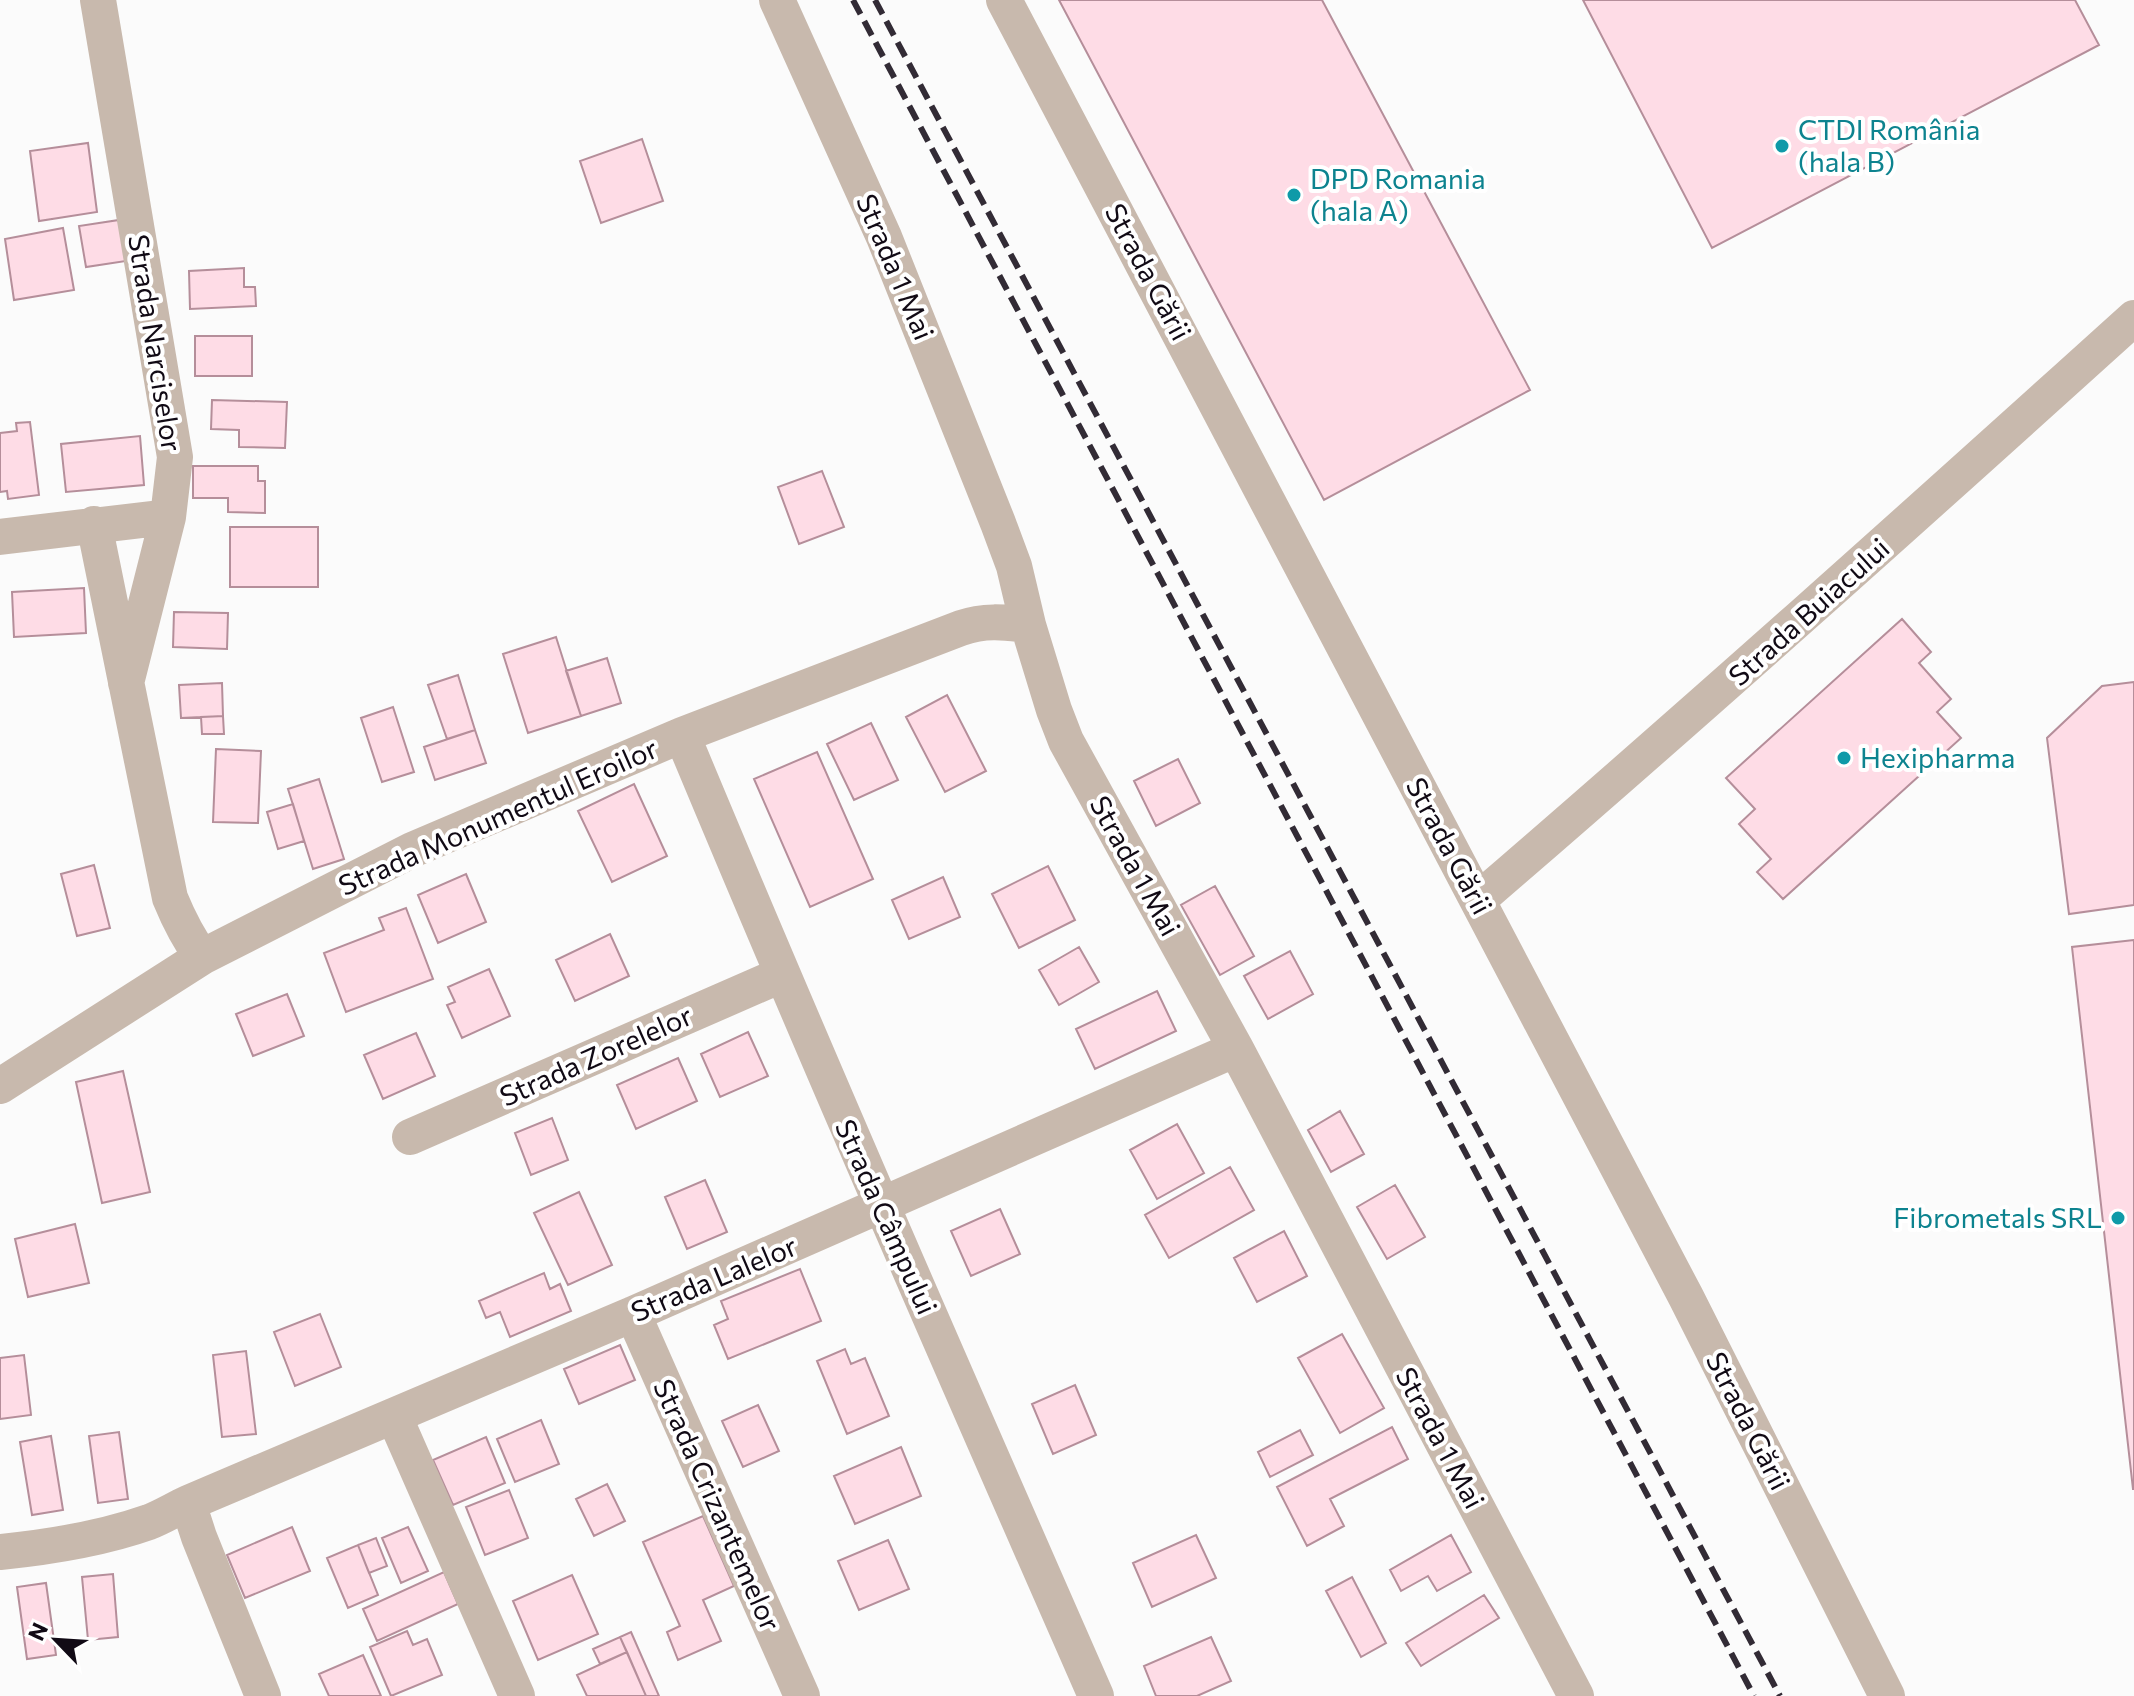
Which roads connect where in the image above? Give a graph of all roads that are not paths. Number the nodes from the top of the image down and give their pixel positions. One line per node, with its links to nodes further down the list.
1 (98, 0): 5 (street, Strada Narciselor)
2 (777, 0): 8 (street, Strada 1 Mai)
3 (1004, 0): 11 (street, Strada Gării)
4 (2134, 318): 11 (street, Strada Buiacului)
5 (168, 517): 6 (street); 9 (street, Strada Narciselor)
6 (94, 524): 7 (street); 9 (street, Strada Narciselor)
7 (0, 537)
8 (1028, 625): 10 (street, Strada Monumentul Eroilor); 14 (street, Strada 1 Mai)
9 (126, 683): 12 (street, Strada Narciselor)
10 (682, 735): 12 (street, Strada Monumentul Eroilor); 13 (street, Strada Câmpului)
11 (1478, 900): 27 (street, Strada Gării)
12 (202, 957): 15 (street, Strada Monumentul Eroilor)
13 (781, 975): 16 (street, Strada Zorelelor); 17 (street, Strada Câmpului)
14 (1236, 1049): 17 (street, Strada Lalelor); 26 (street, Strada 1 Mai)
15 (0, 1086)
16 (410, 1137)
17 (881, 1207): 18 (street, Strada Lalelor); 25 (street, Strada Câmpului)
18 (633, 1314): 19 (street, Strada Lalelor); 24 (street, Strada Crizantemelor)
19 (394, 1416): 20 (street, Strada Lalelor); 23 (street)
20 (188, 1503): 21 (street, Strada Lalelor); 22 (street)
21 (0, 1552)
22 (263, 1696)
23 (517, 1696)
24 (802, 1696)
25 (1096, 1696)
26 (1576, 1696)
27 (1887, 1696)

